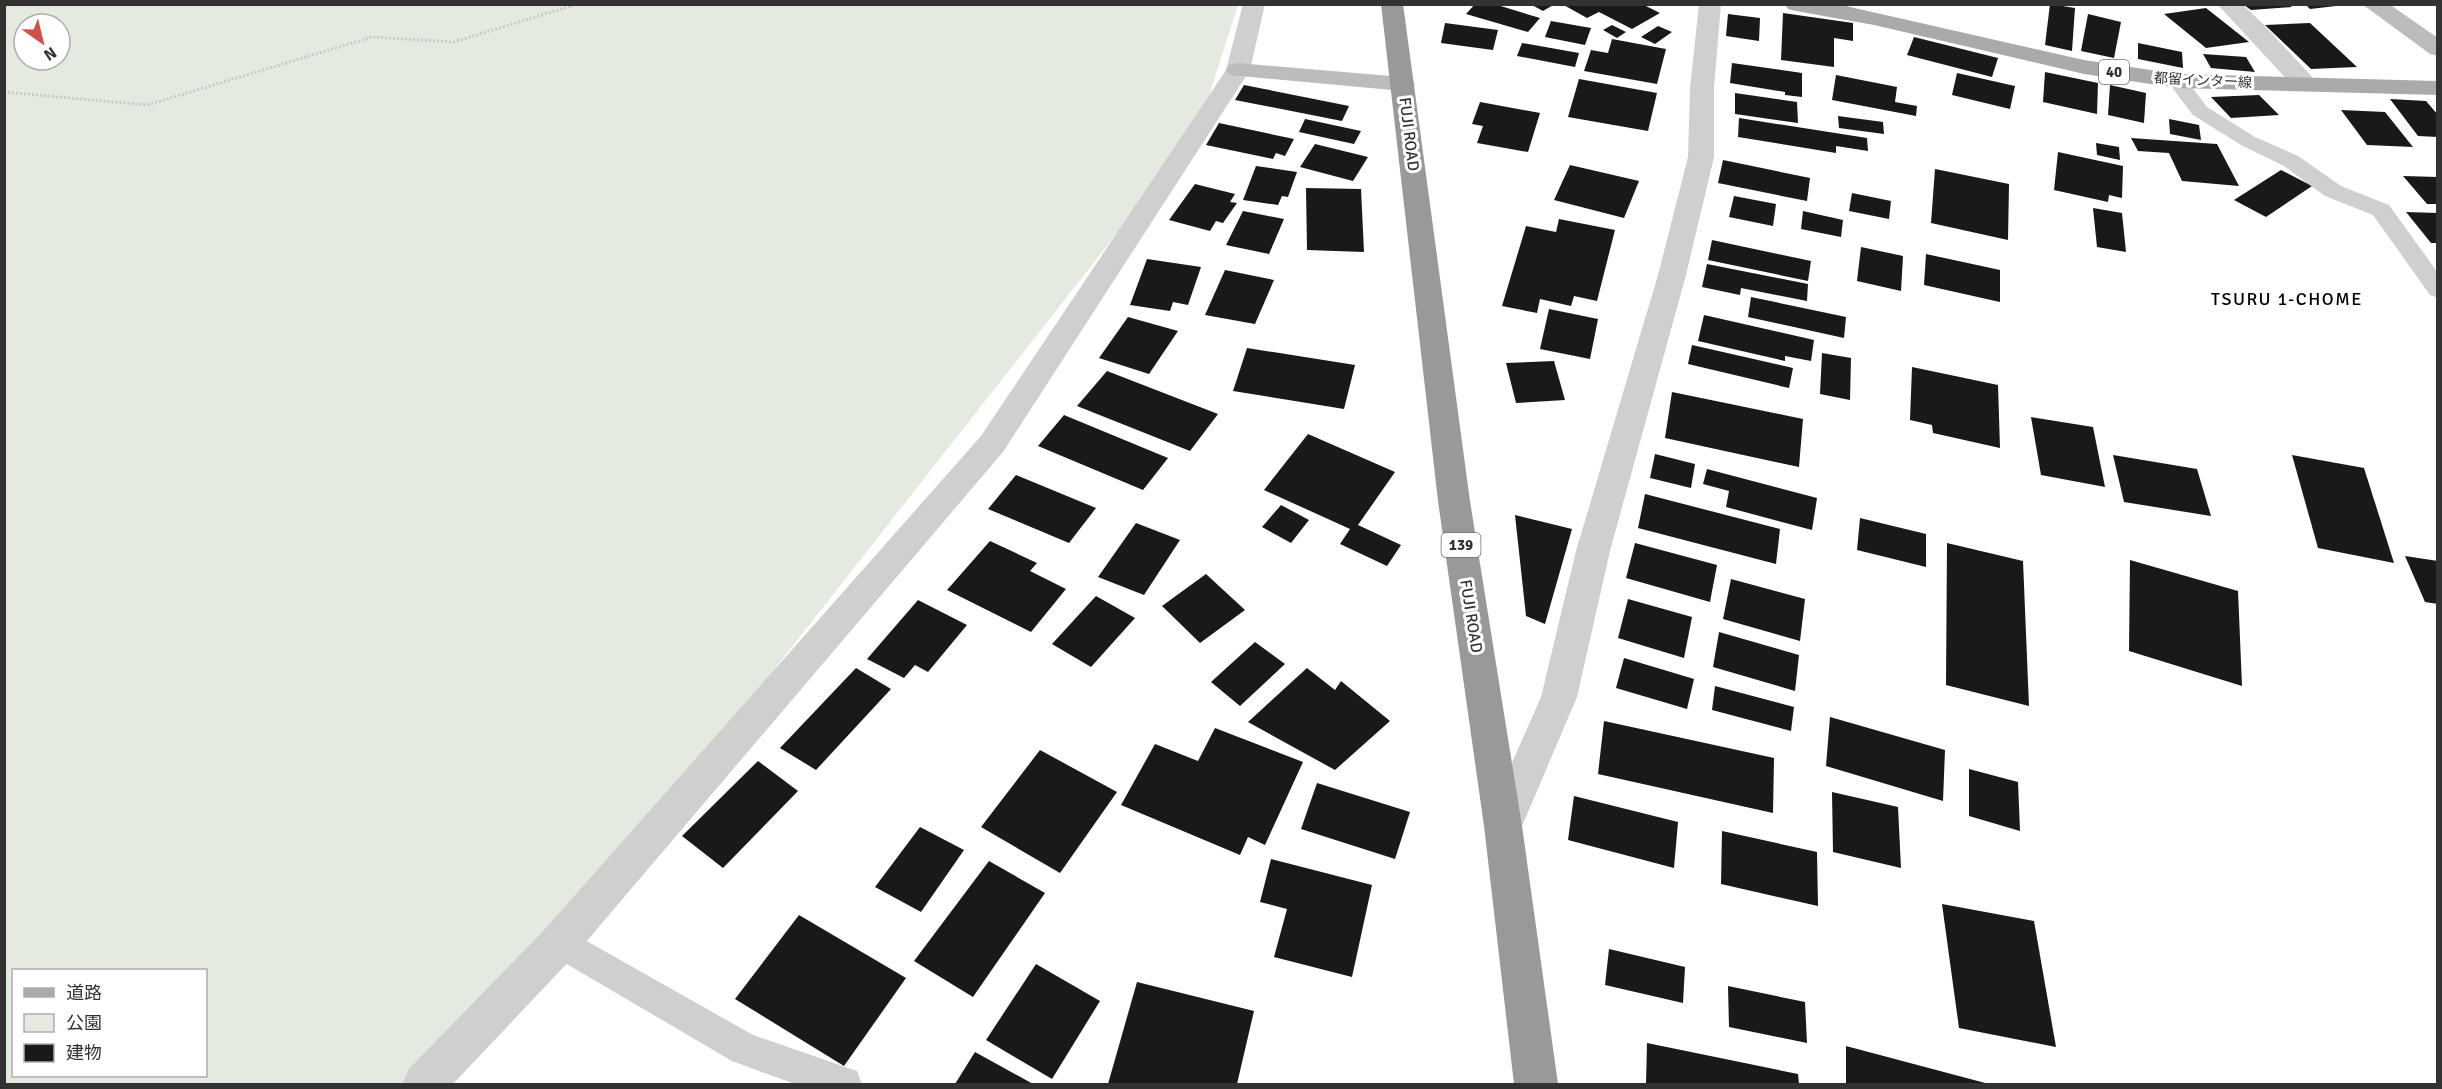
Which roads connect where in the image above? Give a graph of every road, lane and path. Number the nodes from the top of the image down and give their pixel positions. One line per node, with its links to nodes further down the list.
1 (577, 4): 14 (path)
2 (1254, 4): 9 (street)
3 (1392, 4): 11 (highway, FUJI ROAD / 139)
4 (1710, 4): 16 (street)
5 (1796, 4): 10 (main road, 都留インター線 / 40)
6 (2228, 4): 12 (street)
7 (2373, 4): 8 (street)
8 (2438, 49)
9 (1238, 70): 11 (street); 17 (street)
10 (2177, 81): 12 (main road, 都留インター線 / 40); 15 (lane)
11 (1403, 84): 16 (highway, FUJI ROAD / 139)
12 (2305, 84): 13 (main road, 都留インター線 / 40)
13 (2438, 88)
14 (4, 92)
15 (2438, 290)
16 (1503, 826): 20 (highway, FUJI ROAD / 139)
17 (560, 942): 18 (street); 19 (lane)
18 (424, 1084)
19 (844, 1084)
20 (1536, 1084)

